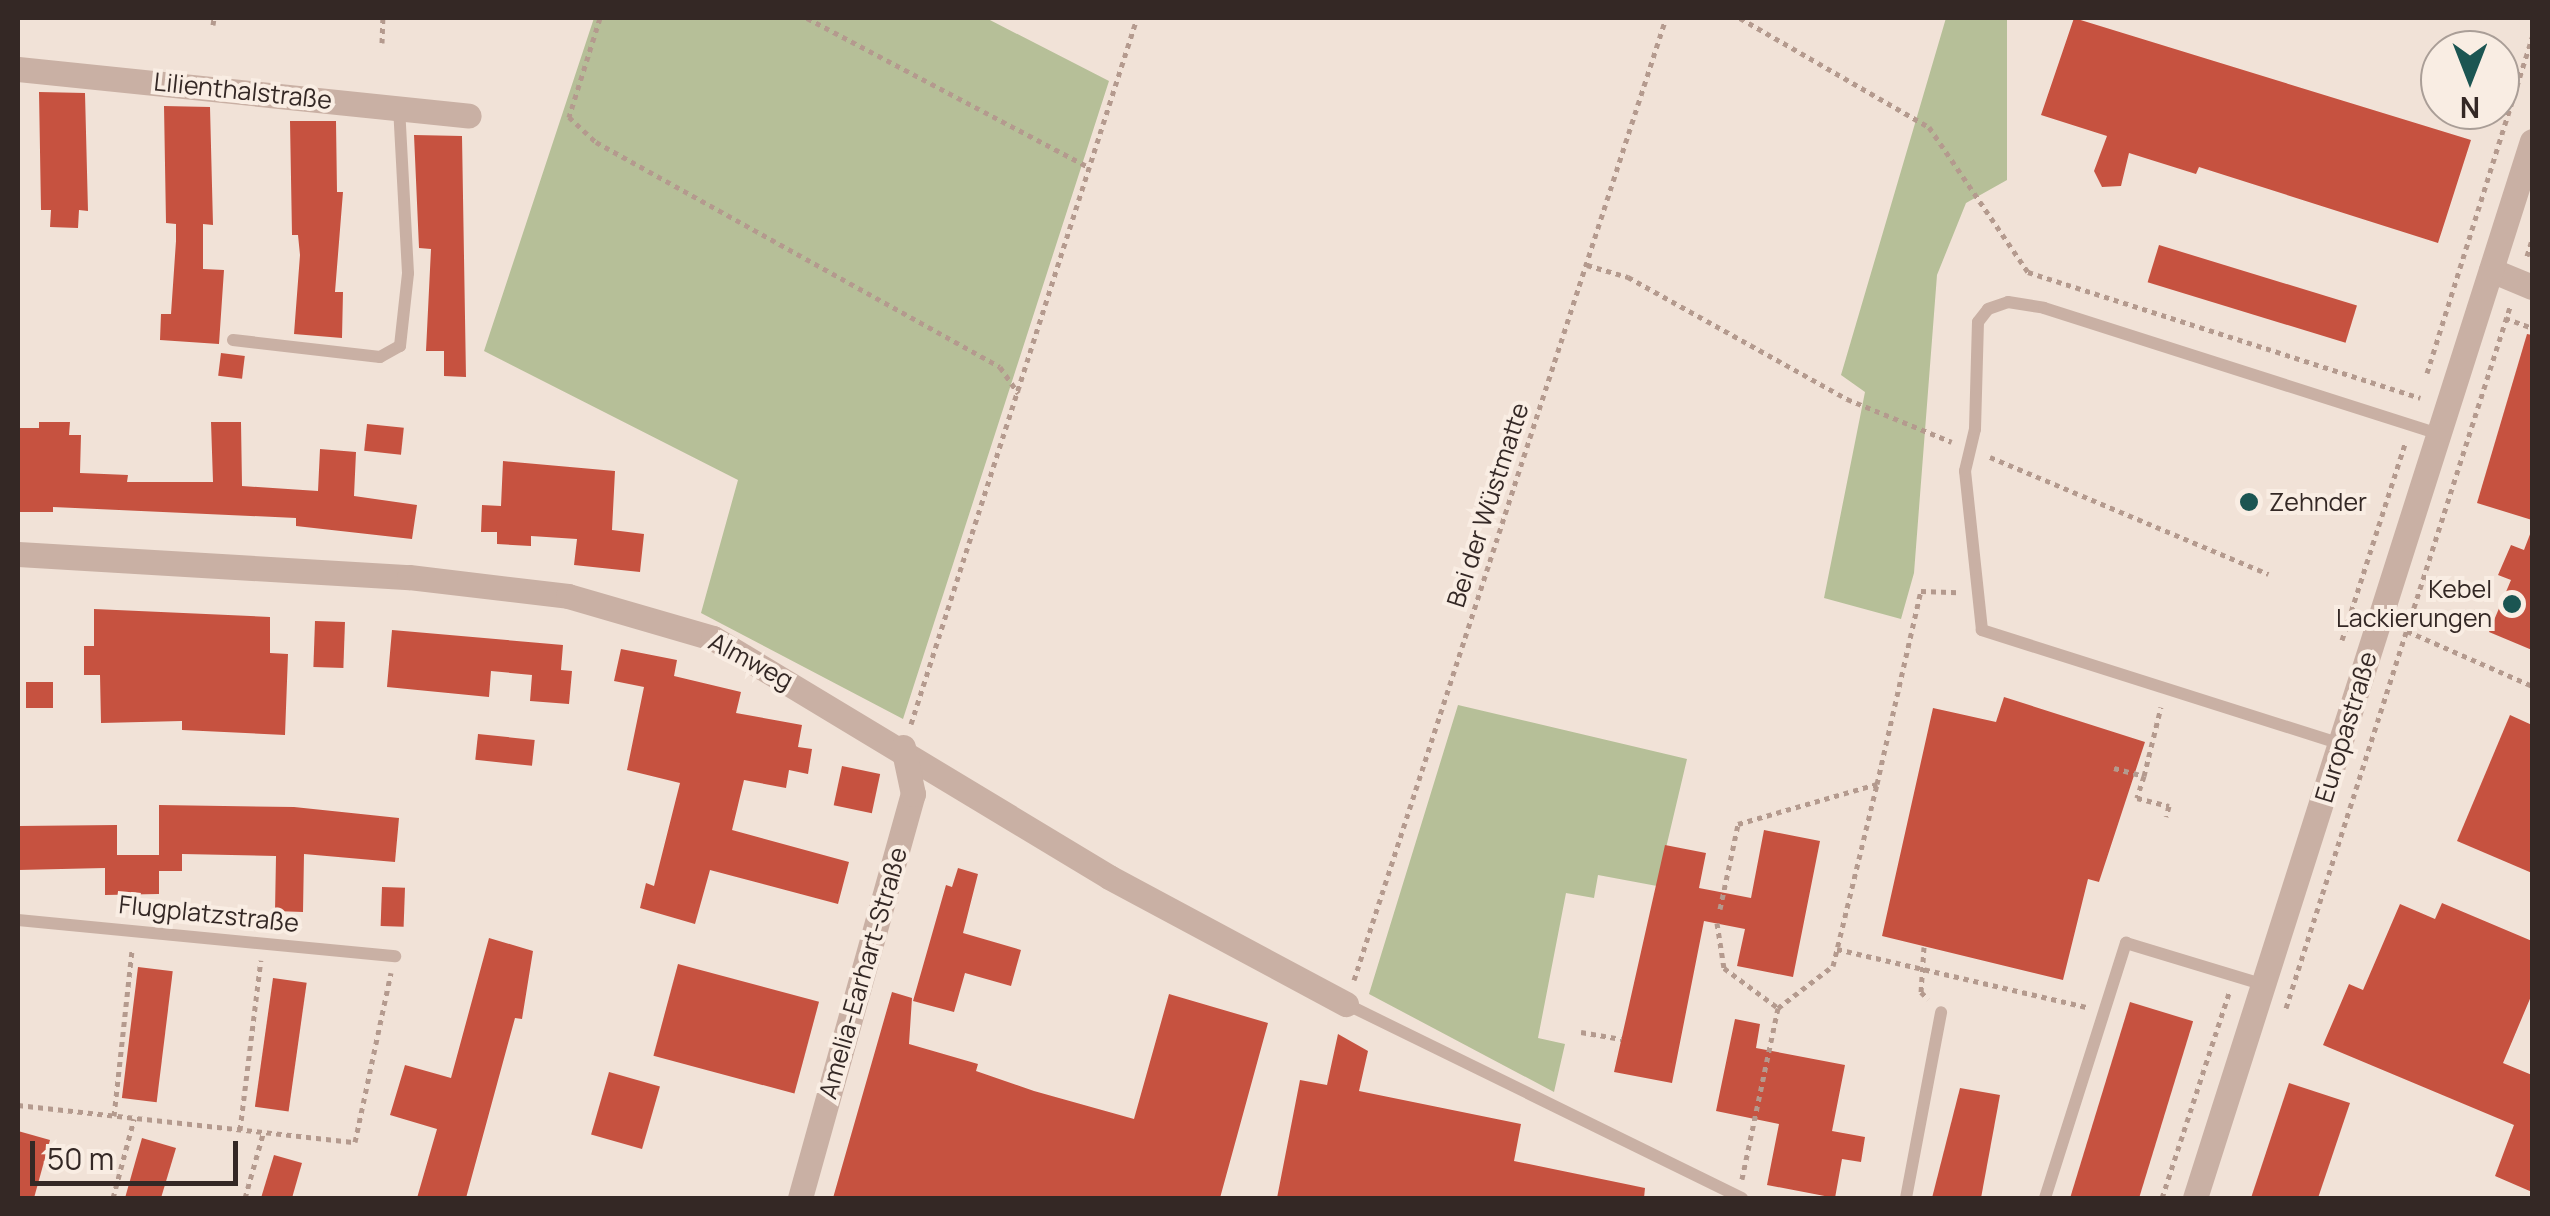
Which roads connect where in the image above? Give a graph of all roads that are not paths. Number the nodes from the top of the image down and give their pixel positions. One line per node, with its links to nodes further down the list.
1 (18, 69): 2 (street, Lilienthalstraße)
2 (399, 107): 3 (street, Lilienthalstraße); 7 (lane)
3 (469, 116)
4 (2532, 141): 5 (street, Europastraße)
5 (2492, 270): 6 (street); 8 (street, Europastraße)
6 (2525, 284)
7 (232, 340)
8 (2438, 434): 10 (street, Europastraße); 10 (lane)
9 (18, 554): 11 (street, Almweg)
10 (2340, 744): 14 (street, Europastraße)
11 (903, 747): 15 (street, Almweg); 17 (street, Amelia-Earhart-Straße)
12 (18, 920): 13 (lane, Flugplatzstraße)
13 (395, 956)
14 (2264, 985): 20 (lane); 21 (street, Europastraße)
15 (1346, 1004): 18 (lane)
16 (1940, 1012): 19 (lane)
17 (800, 1198)
18 (1740, 1198)
19 (1906, 1198)
20 (2044, 1198)
21 (2195, 1198)

